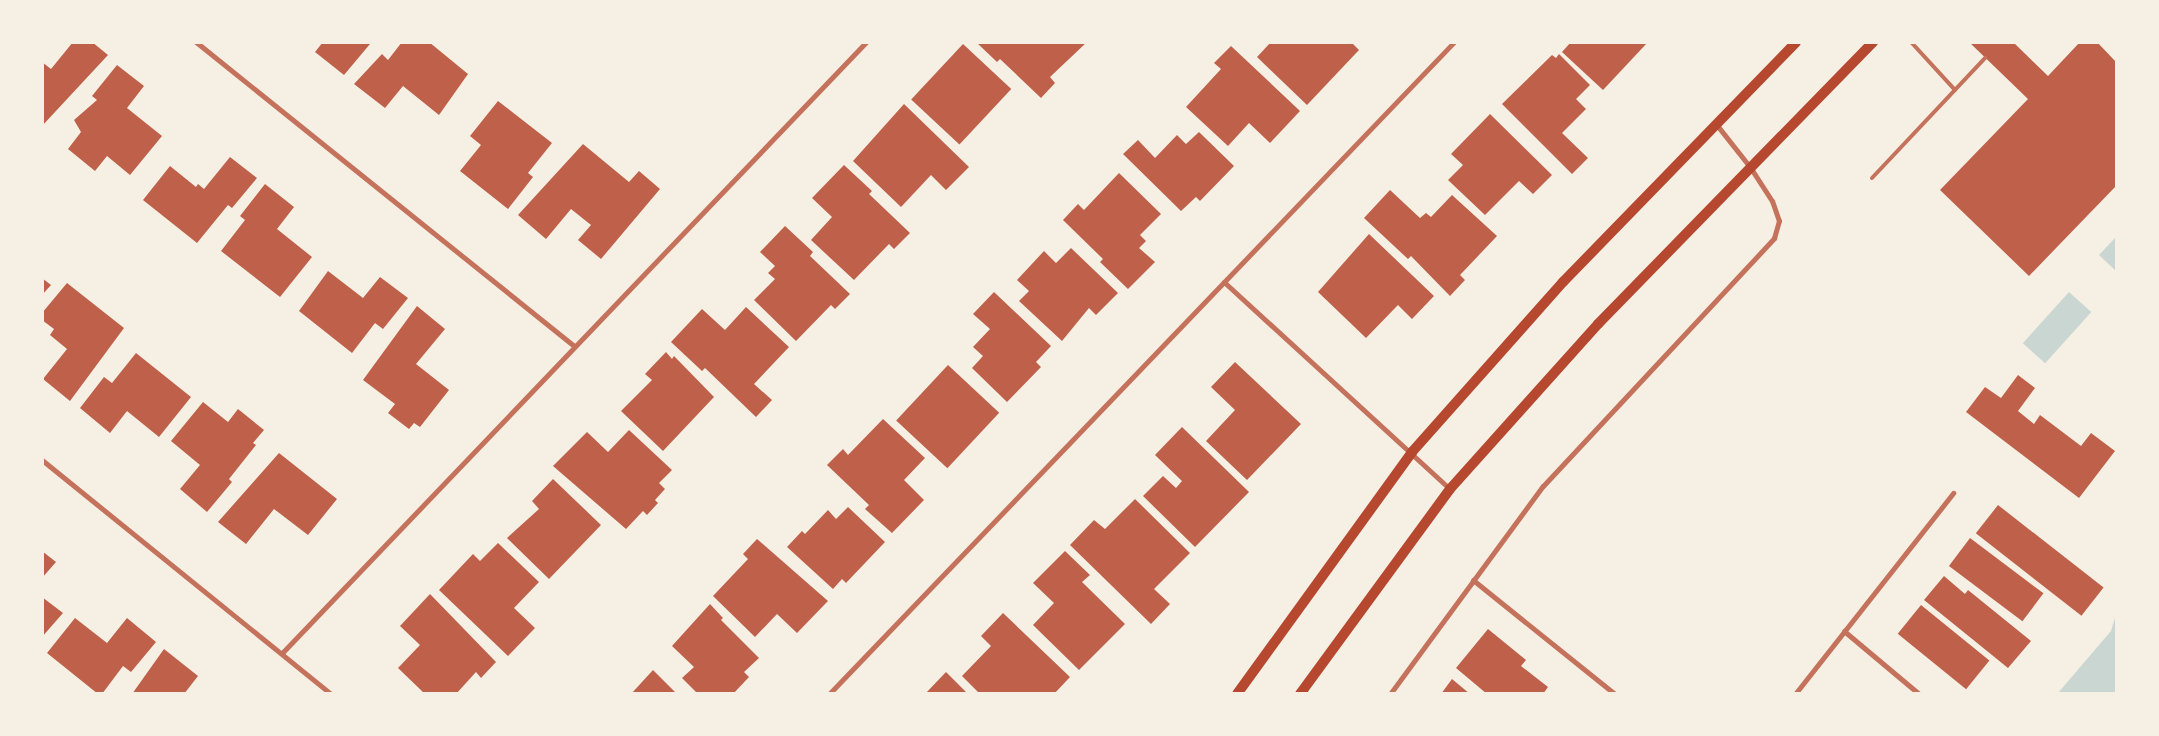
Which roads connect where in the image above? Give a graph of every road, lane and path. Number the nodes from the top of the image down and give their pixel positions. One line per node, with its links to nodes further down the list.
1 (196, 42): 13 (street)
2 (866, 42): 13 (street)
3 (1454, 42): 12 (street)
4 (1796, 42): 9 (main road)
5 (1873, 42): 10 (main road)
6 (1911, 42): 8 (lane)
7 (1985, 58): 8 (lane)
8 (1955, 90): 11 (lane)
9 (1715, 124): 10 (street); 14 (main road)
10 (1750, 166): 16 (main road); 18 (street)
11 (1872, 178)
12 (1224, 282): 14 (street); 22 (street)
13 (573, 345): 20 (street)
14 (1412, 452): 16 (street); 23 (main road)
15 (42, 460): 20 (street)
16 (1450, 489): 24 (main road)
17 (1953, 493): 19 (street)
18 (1474, 580): 25 (street); 26 (street)
19 (1844, 631): 27 (street); 28 (street)
20 (282, 653): 21 (street)
21 (331, 694)
22 (829, 694)
23 (1237, 694)
24 (1300, 694)
25 (1390, 694)
26 (1615, 694)
27 (1795, 694)
28 (1919, 694)

